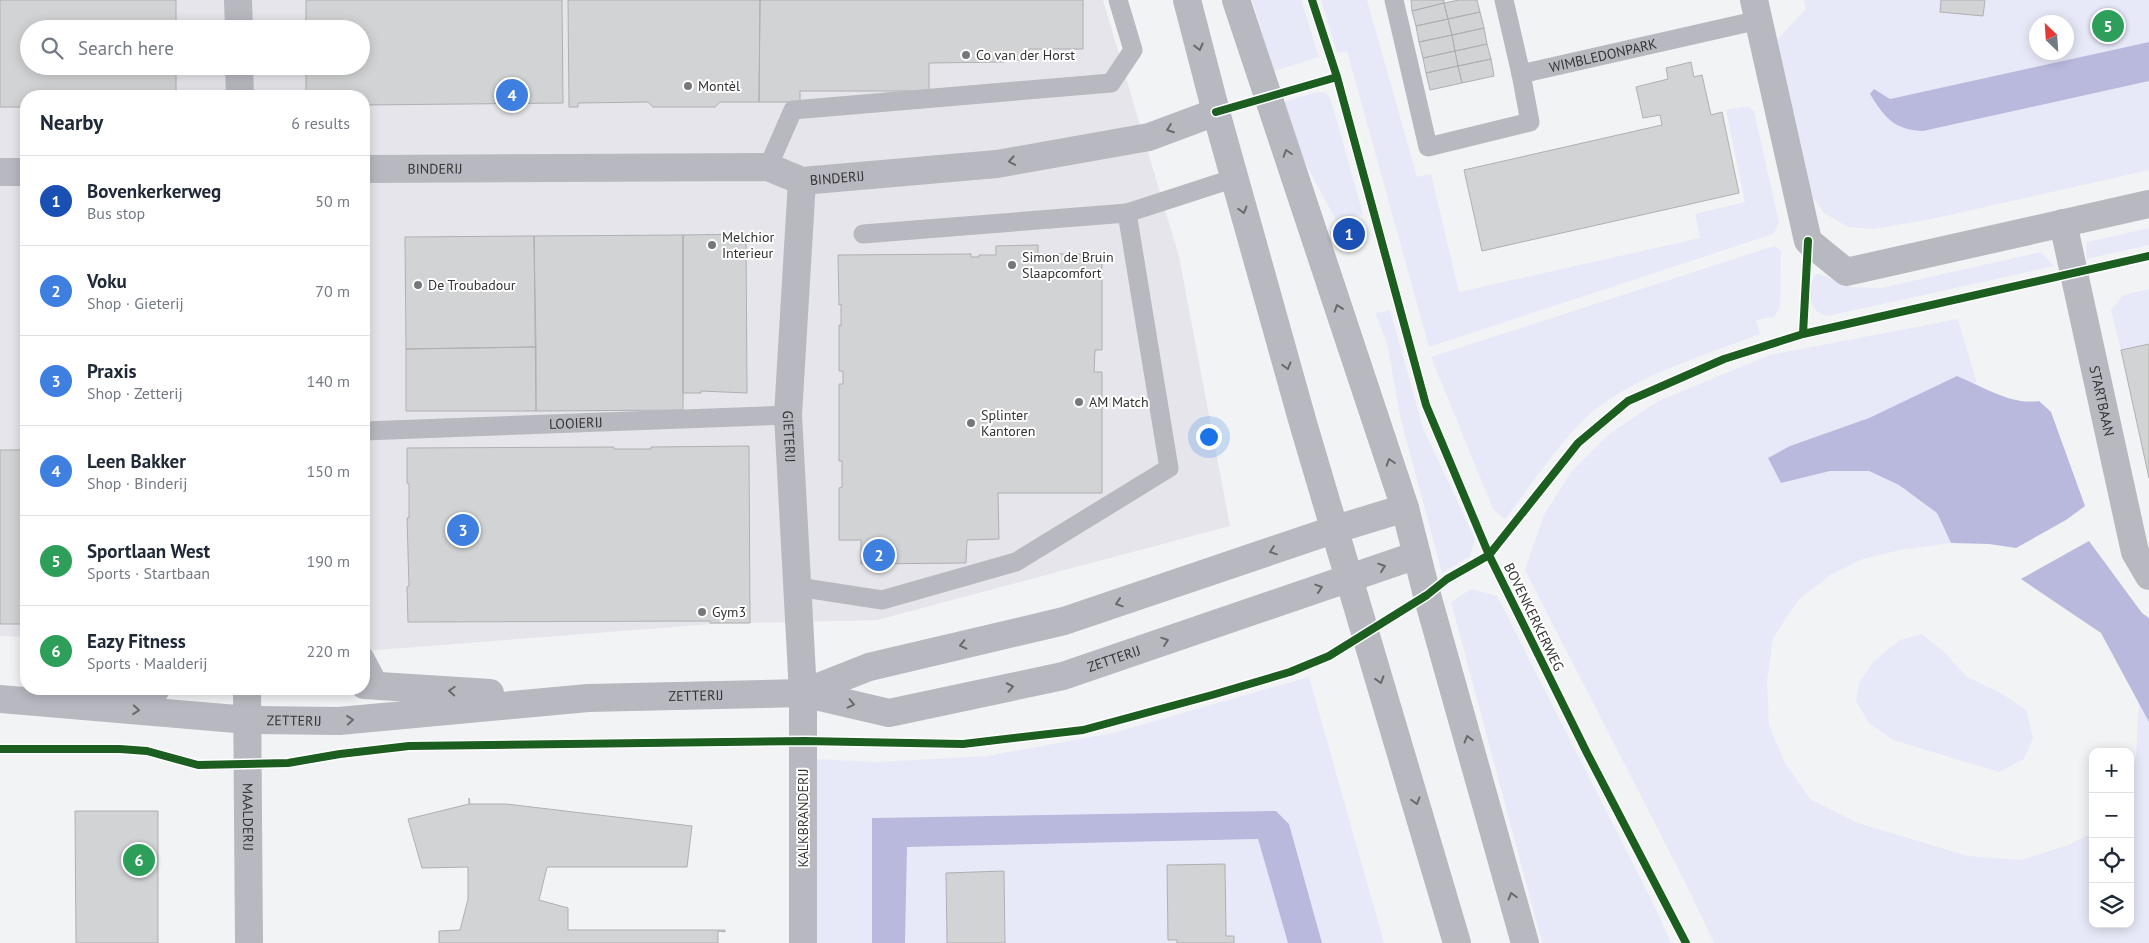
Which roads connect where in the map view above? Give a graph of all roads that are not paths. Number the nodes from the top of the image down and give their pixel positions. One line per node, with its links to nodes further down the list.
1 (238, 0): 8 (street)
2 (1118, 0): 13 (lane)
3 (1187, 0): 12 (street, one-way to 12)
4 (1236, 0): 25 (street, one-way to 4)
5 (1394, 0): 9 (lane)
6 (1504, 0): 9 (lane)
7 (1756, 10): 9 (lane, WIMBLEDONPARK); 21 (street, WIMBLEDONPARK)
8 (239, 20)
9 (1521, 74)
10 (240, 75): 11 (street)
11 (240, 90)
12 (1216, 112): 17 (street); 18 (street, BINDERIJ, one-way to 18)
13 (768, 167): 14 (street, BINDERIJ); 18 (street, BINDERIJ)
14 (370, 169)
15 (0, 172): 16 (street)
16 (20, 172)
17 (1235, 178): 20 (lane); 26 (street, one-way to 26)
18 (802, 181): 23 (street, GIETERIJ)
19 (2149, 204): 21 (street)
20 (1127, 213): 22 (lane); 30 (lane)
21 (2063, 223): 28 (street, STARTBAAN)
22 (863, 234)
23 (788, 415): 24 (lane, LOOIERIJ); 30 (street, GIETERIJ)
24 (370, 431)
25 (1405, 508): 26 (street, ZETTERIJ); 27 (street)
26 (1336, 529): 29 (street); 32 (street, ZETTERIJ, one-way to 32)
27 (1416, 555): 29 (street, ZETTERIJ, one-way to 27); 41 (street, one-way to 27)
28 (2149, 576)
29 (1348, 579): 32 (street, ZETTERIJ, one-way to 29); 40 (street, one-way to 40)
30 (798, 586): 32 (street, GIETERIJ)
31 (373, 686): 36 (street, ZETTERIJ, one-way to 31)
32 (804, 693): 36 (street, ZETTERIJ); 39 (street, KALKBRANDERIJ)
33 (52, 695): 35 (street, ZETTERIJ)
34 (247, 695): 37 (street, MAALDERIJ)
35 (0, 698): 37 (street, ZETTERIJ, one-way to 37)
36 (588, 698): 37 (street, ZETTERIJ, one-way to 36)
37 (248, 720): 38 (street, MAALDERIJ)
38 (249, 943)
39 (803, 943)
40 (1457, 943)
41 (1525, 943)

